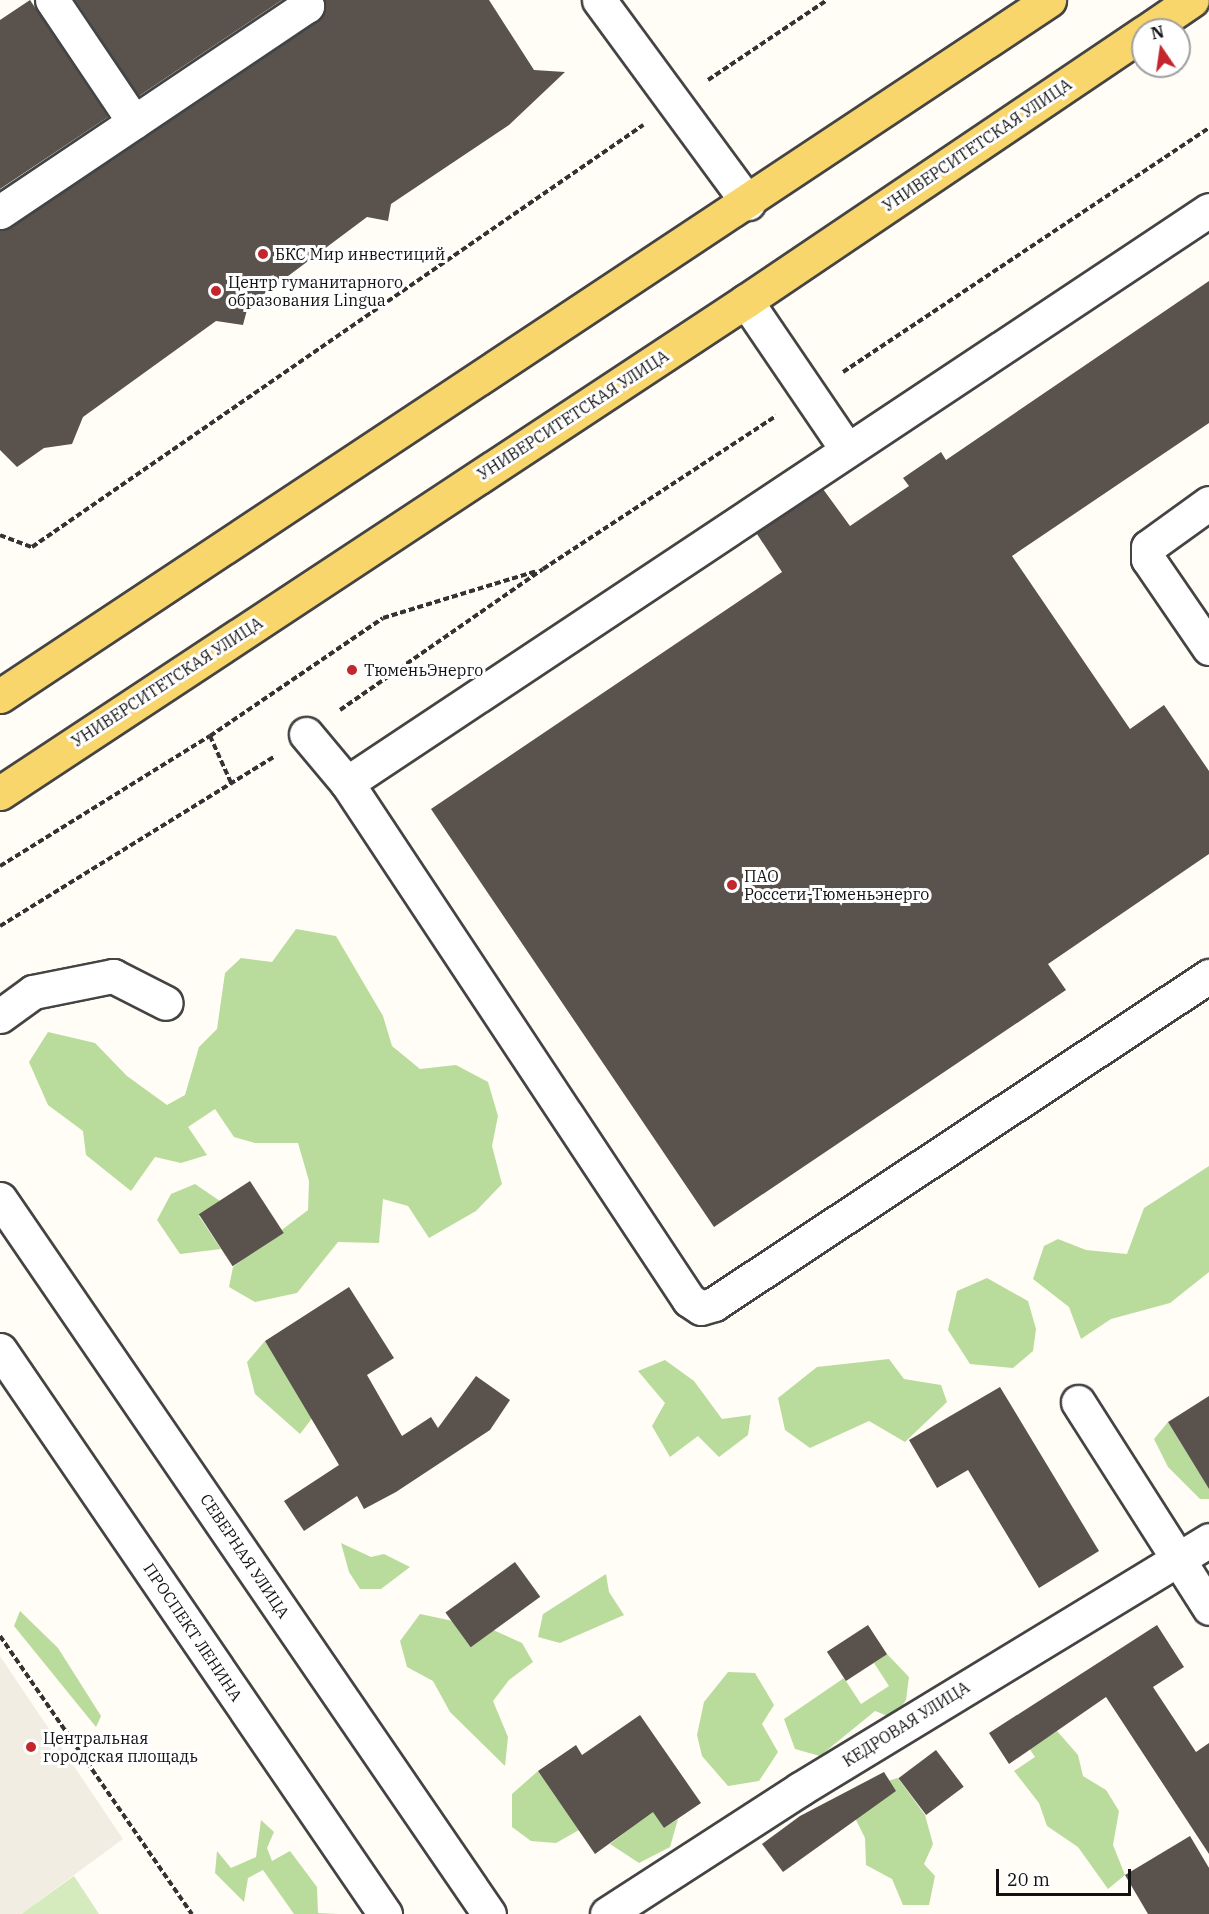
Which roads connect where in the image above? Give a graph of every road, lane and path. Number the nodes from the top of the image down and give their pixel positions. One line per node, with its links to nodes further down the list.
1 (52, 0): 10 (street)
2 (303, 0): 10 (street)
3 (599, 0): 9 (street)
4 (827, 0): 9 (path)
5 (1049, 0): 12 (main road)
6 (1192, 0): 7 (main road)
7 (1166, 18)
8 (1131, 41): 15 (main road, УНИВЕРСИТЕТСКАЯ УЛИЦА)
9 (674, 103): 12 (street); 19 (path)
10 (134, 122): 14 (street)
11 (1209, 128): 16 (path)
12 (748, 203): 22 (main road)
13 (1209, 210): 17 (street)
14 (0, 212)
15 (746, 301): 16 (street); 27 (main road, УНИВЕРСИТЕТСКАЯ УЛИЦА)
16 (807, 396): 17 (street); 20 (path)
17 (846, 448): 25 (street)
18 (1209, 504): 21 (street)
19 (0, 535)
20 (543, 569): 23 (path); 24 (path)
21 (1209, 648)
22 (0, 696)
23 (306, 734): 25 (street); 26 (path)
24 (210, 736): 26 (path); 28 (path)
25 (346, 783): 30 (street)
26 (232, 786): 29 (path)
27 (0, 792)
28 (0, 866)
29 (0, 926)
30 (1209, 976)
31 (166, 1003): 32 (street)
32 (0, 1016)
33 (0, 1199): 43 (street, СЕВЕРНАЯ УЛИЦА)
34 (0, 1350): 35 (street, ПРОСПЕКТ ЛЕНИНА)
35 (10, 1386): 42 (street, ПРОСПЕКТ ЛЕНИНА)
36 (1078, 1402): 38 (street)
37 (1209, 1540): 38 (street, КЕДРОВАЯ УЛИЦА)
38 (1177, 1558): 39 (street); 44 (street, КЕДРОВАЯ УЛИЦА)
39 (1209, 1608)
40 (0, 1636): 41 (path)
41 (192, 1914)
42 (385, 1914)
43 (489, 1914)
44 (608, 1914)

